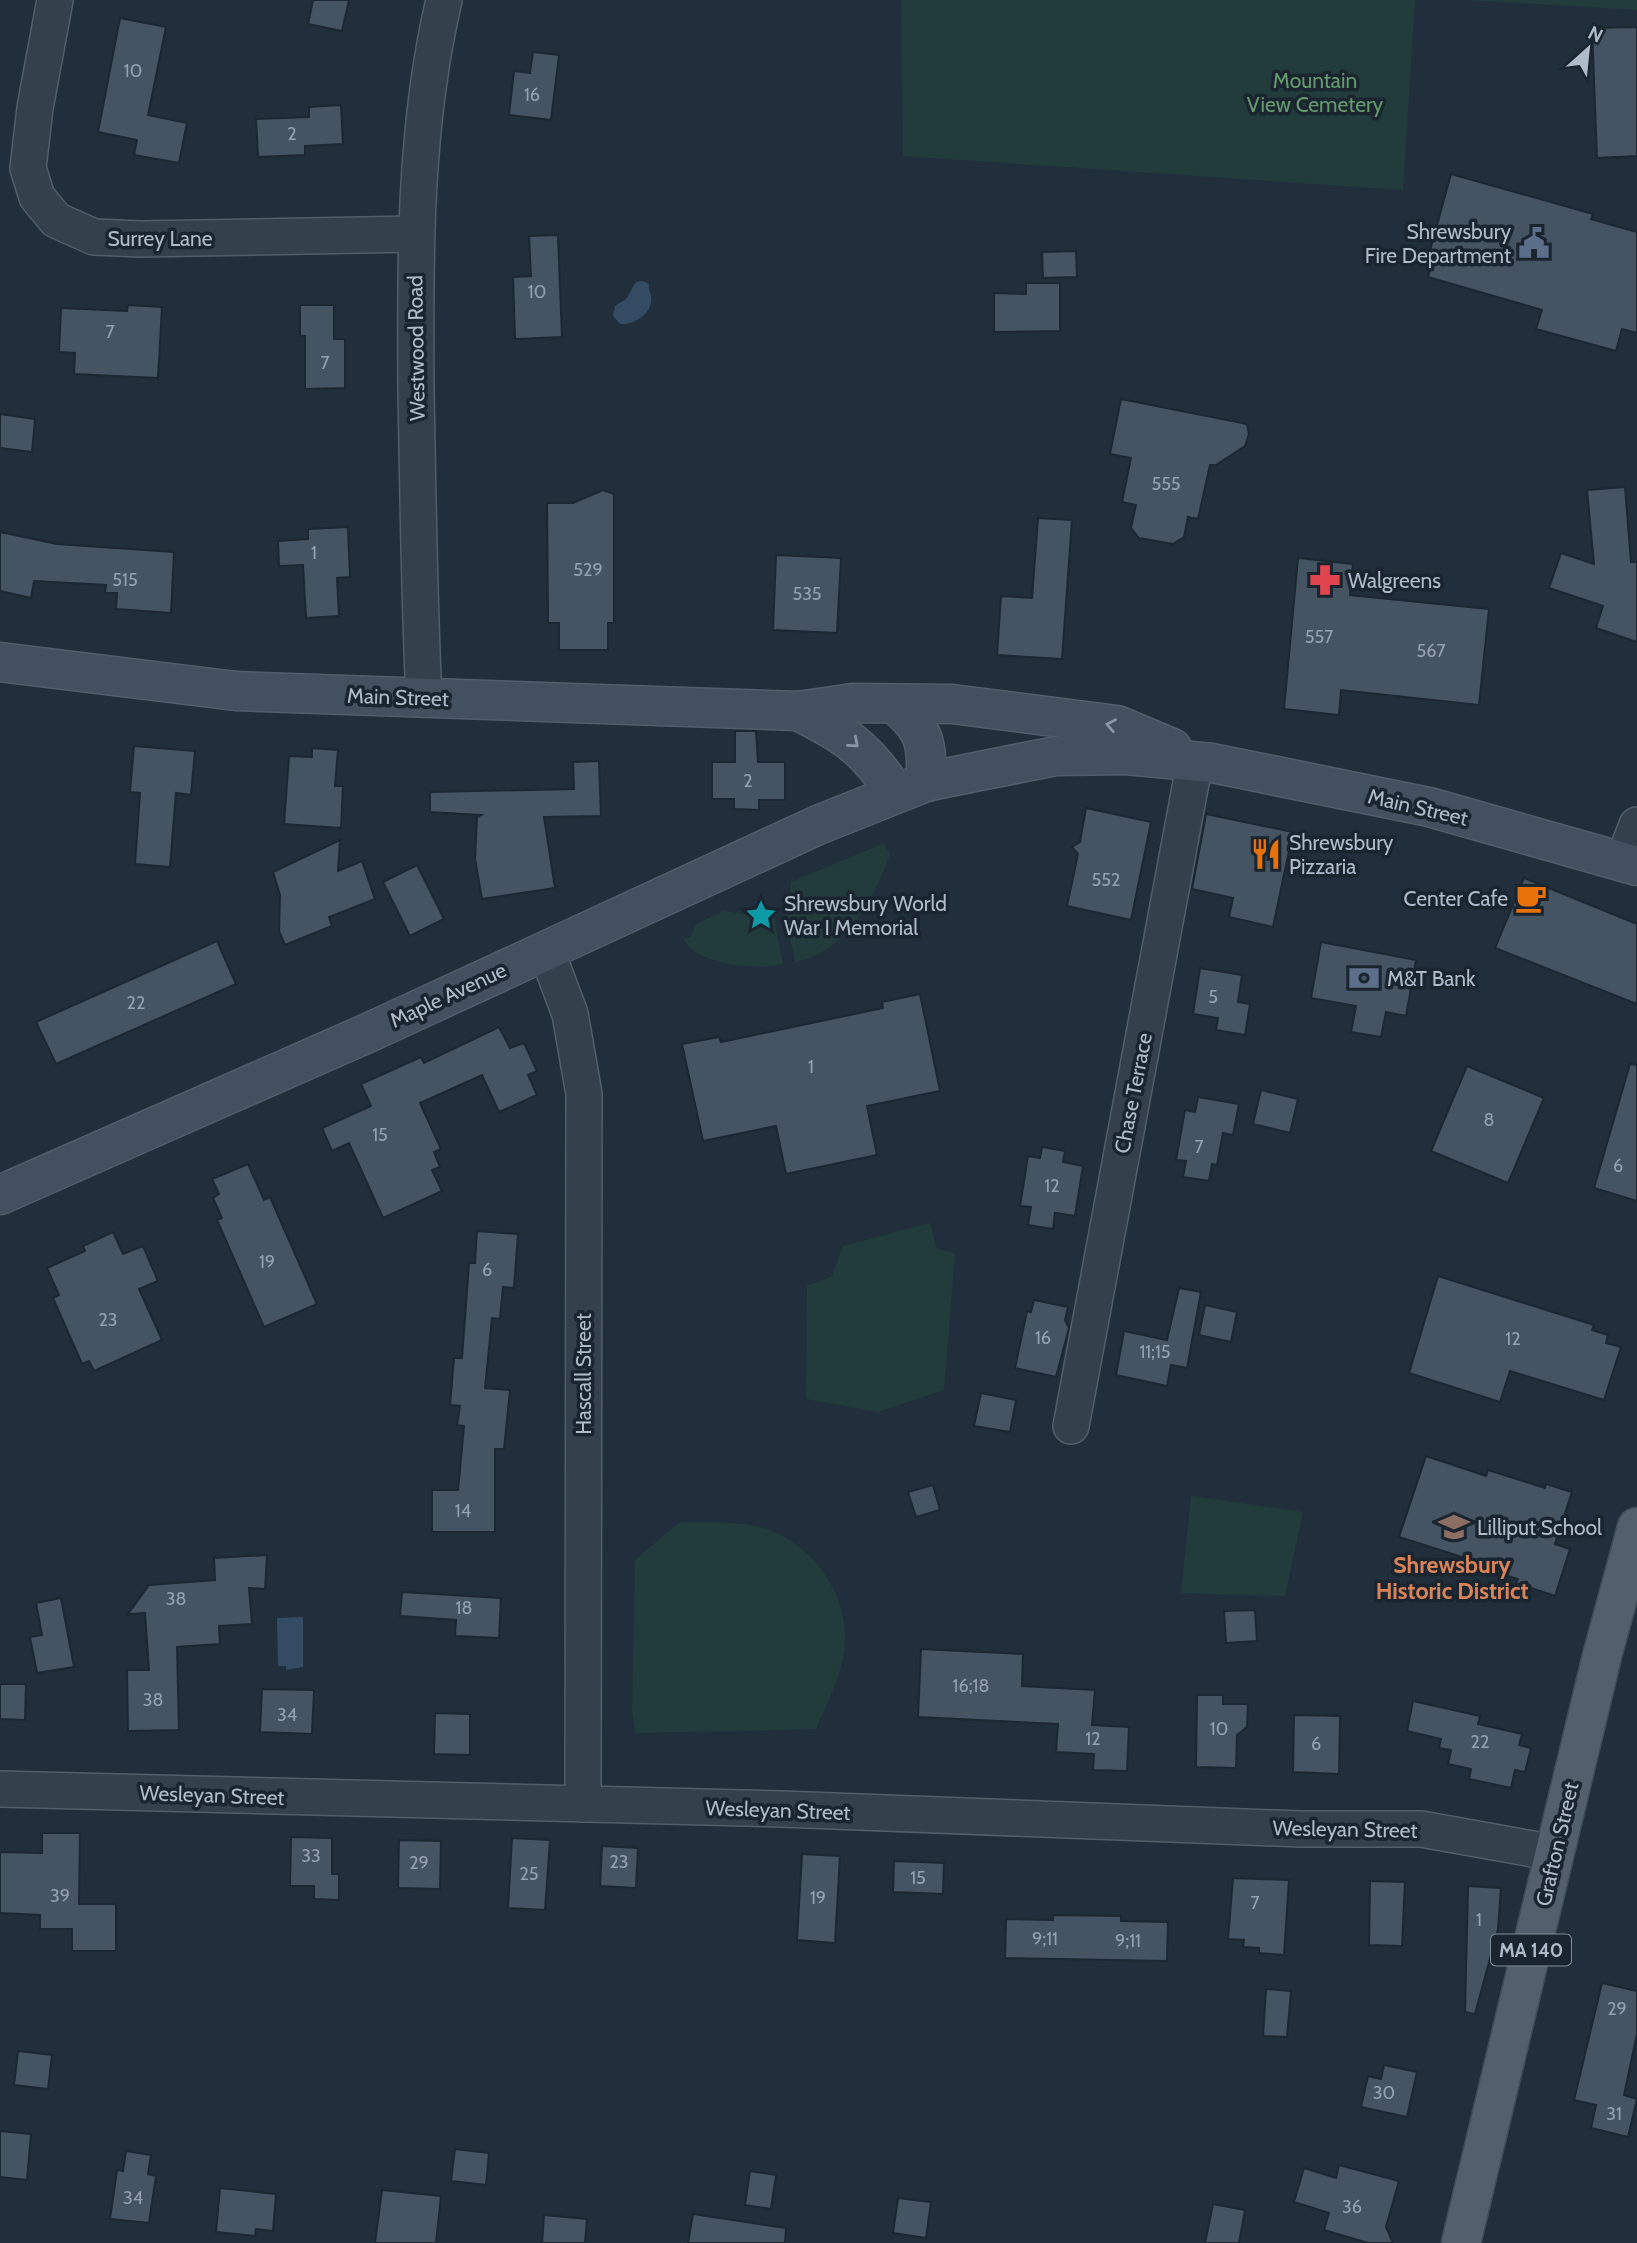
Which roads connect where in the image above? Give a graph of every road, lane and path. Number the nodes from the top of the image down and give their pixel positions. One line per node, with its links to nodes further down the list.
1 (55, 0): 3 (street, Surrey Lane)
2 (444, 0): 3 (street, Westwood Road)
3 (415, 234): 5 (street, Westwood Road)
4 (0, 662): 5 (main road, Main Street)
5 (424, 699): 7 (main road, Main Street)
6 (896, 705): 7 (main road, Main Street); 8 (main road, Main Street, one-way to 6); 9 (main road)
7 (798, 710): 9 (main road, Main Street, one-way to 9)
8 (1195, 761): 9 (main road, Main Street); 11 (main road, Main Street); 14 (street, Chase Terrace)
9 (910, 788): 12 (main road, Maple Avenue)
10 (1637, 825): 11 (street)
11 (1630, 864)
12 (546, 950): 13 (main road, Maple Avenue); 17 (street, Hascall Street)
13 (0, 1195)
14 (1071, 1426)
15 (1637, 1527): 18 (main road, Grafton Street / MA 140)
16 (0, 1789): 17 (street, Wesleyan Street)
17 (583, 1804): 18 (street, Wesleyan Street)
18 (1555, 1853): 19 (main road, Grafton Street / MA 140)
19 (1461, 2243)

